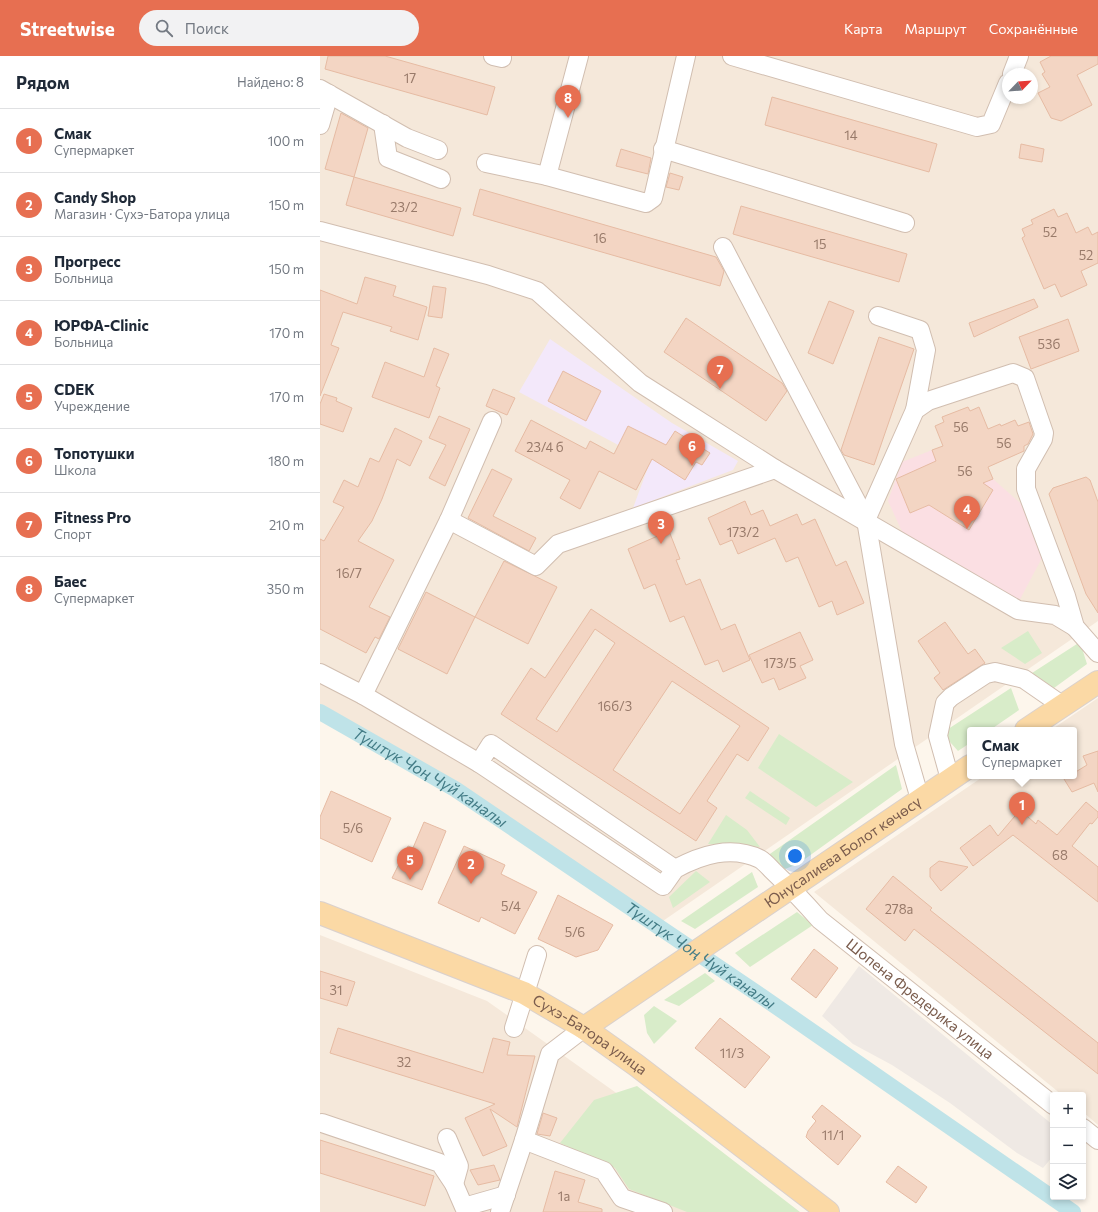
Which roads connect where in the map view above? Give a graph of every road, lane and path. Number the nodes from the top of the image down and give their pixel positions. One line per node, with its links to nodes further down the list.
1 (579, 56): 13 (street)
2 (686, 56): 11 (street)
3 (732, 56): 7 (street)
4 (1019, 56): 5 (street)
5 (1014, 68)
6 (325, 91): 8 (street); 9 (street)
7 (1002, 97)
8 (383, 124): 10 (street); 14 (street)
9 (320, 125)
10 (438, 150)
11 (663, 150): 13 (street); 15 (street)
12 (486, 163): 13 (street)
13 (547, 176)
14 (442, 179)
15 (905, 223)
16 (320, 231): 21 (street)
17 (723, 247): 23 (street)
18 (878, 316): 19 (street)
19 (915, 410): 23 (street); 24 (street)
20 (492, 421): 22 (street)
21 (775, 469): 22 (street); 23 (street)
22 (449, 520): 28 (street)
23 (866, 520): 24 (street); 33 (street)
24 (1075, 627): 25 (street)
25 (1098, 653)
26 (320, 673): 28 (street)
27 (1098, 682): 29 (main road)
28 (363, 695): 34 (street, Шопена Фредерика улица)
29 (1063, 706): 30 (main road); 32 (street)
30 (1031, 727)
31 (967, 768): 32 (main road, Юнусалиева Болот көчөсү)
32 (950, 779): 33 (main road, Юнусалиева Болот көчөсү)
33 (920, 799): 34 (main road, Юнусалиева Болот көчөсү)
34 (791, 888): 39 (main road, Юнусалиева Болот көчөсү); 40 (street, Шопена Фредерика улица)
35 (320, 913): 37 (main road, Сухэ-Батора улица)
36 (537, 955): 37 (street)
37 (524, 993): 38 (street); 39 (main road, Сухэ-Батора улица)
38 (514, 1028)
39 (584, 1028): 44 (street); 51 (main road, Сухэ-Батора улица)
40 (1050, 1103)
41 (322, 1123): 46 (street)
42 (1086, 1130): 45 (street)
43 (446, 1138): 46 (street)
44 (524, 1140): 47 (street); 50 (street)
45 (1098, 1140)
46 (454, 1184): 48 (street)
47 (506, 1195): 48 (street); 49 (street)
48 (458, 1210)
49 (500, 1212)
50 (663, 1212)
51 (828, 1212)

